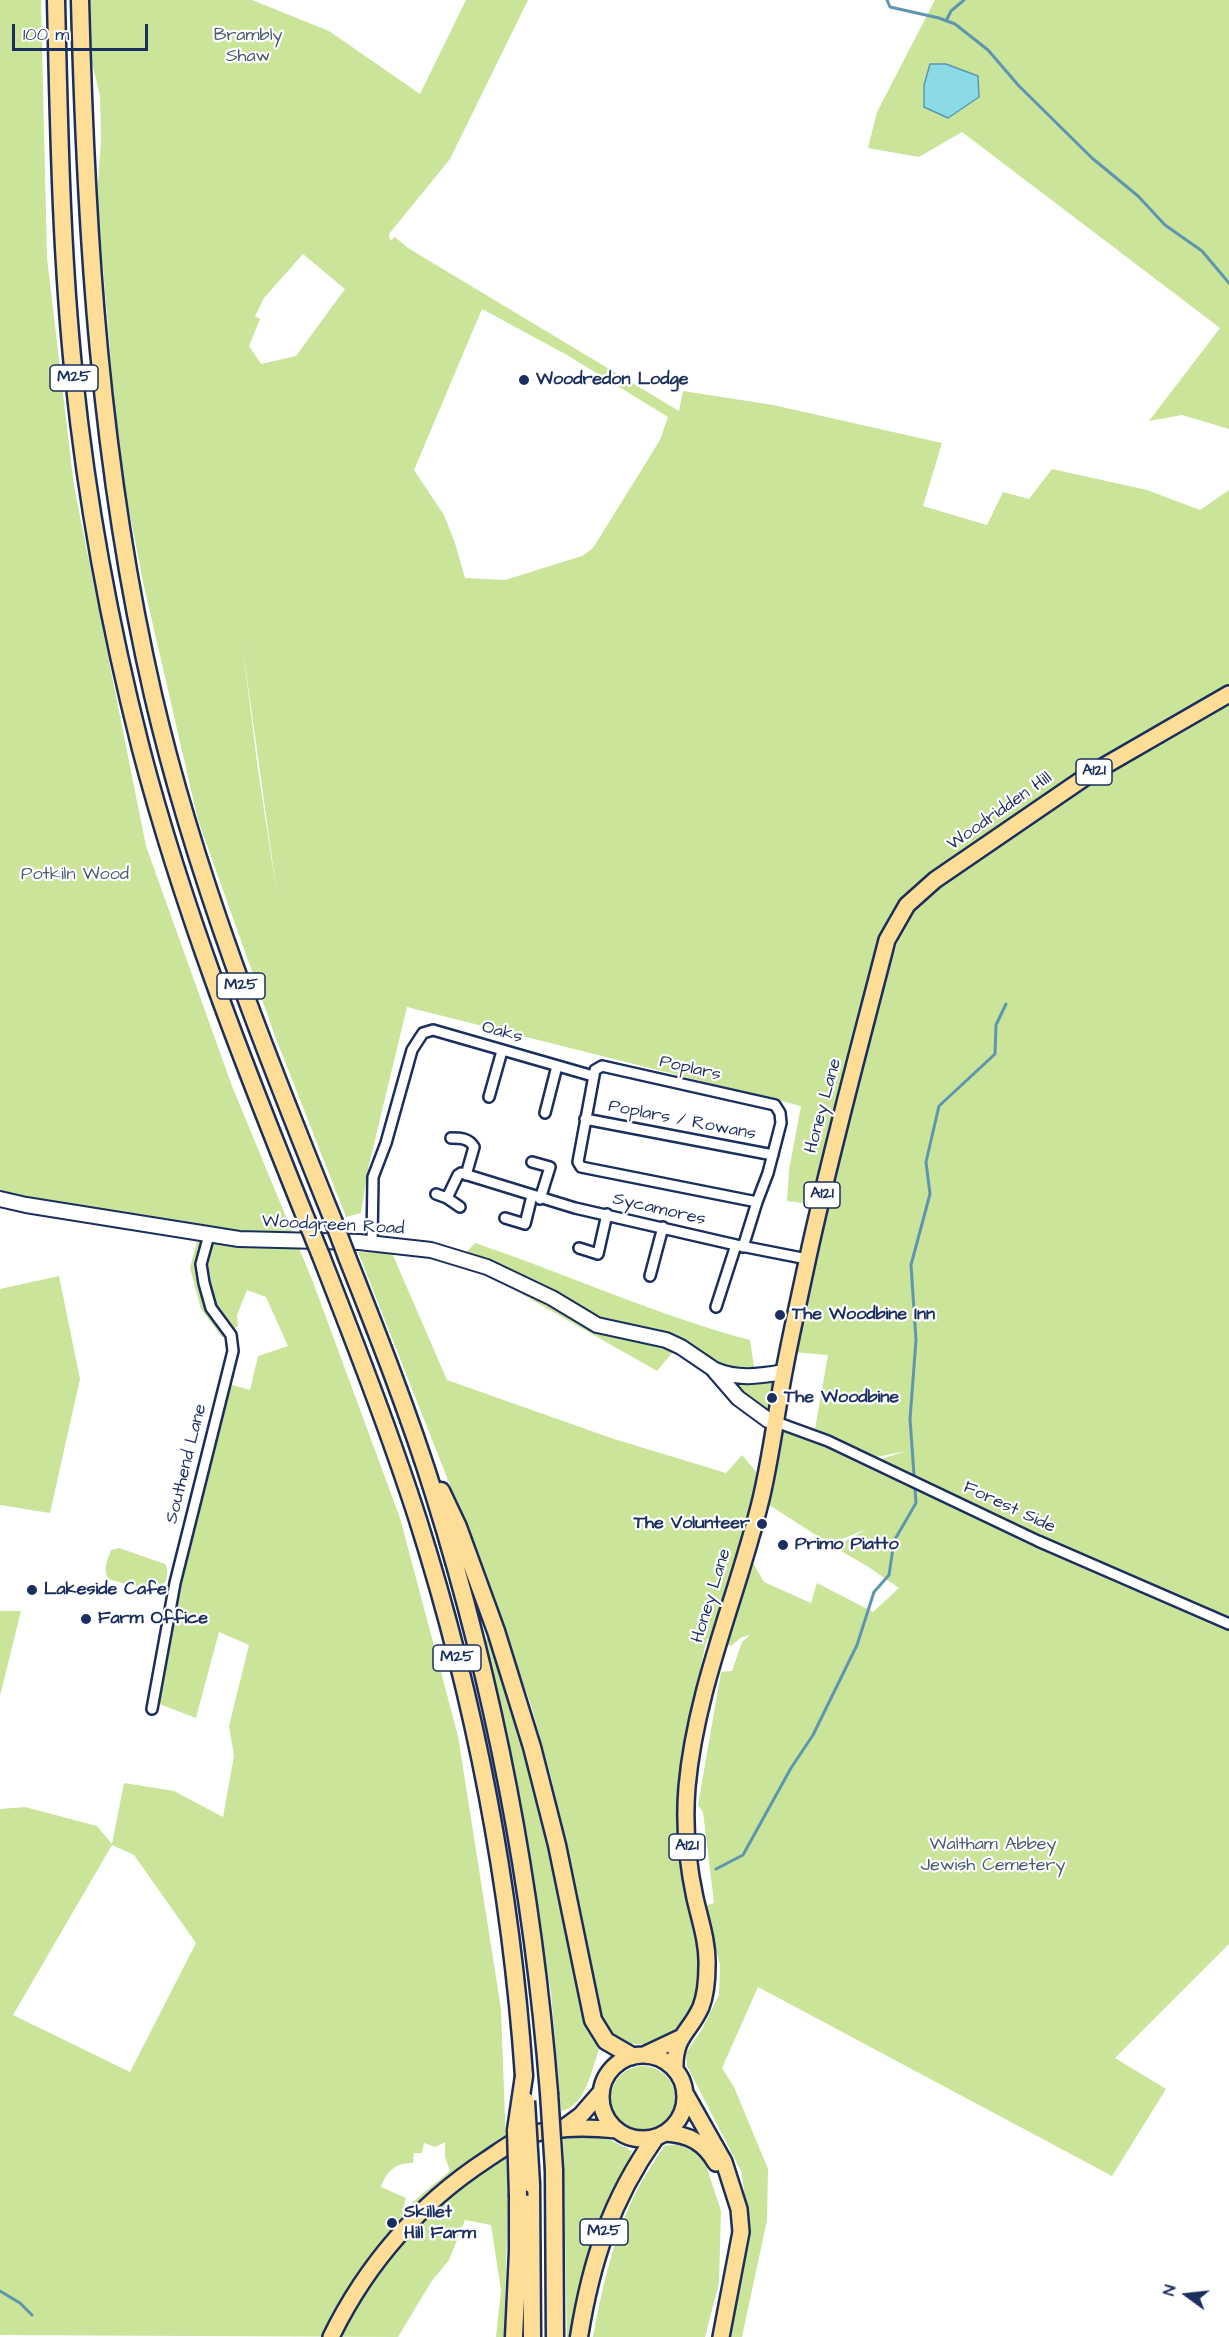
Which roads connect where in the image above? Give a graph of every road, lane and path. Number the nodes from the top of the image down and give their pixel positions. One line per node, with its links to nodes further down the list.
1 (56, 0): 40 (highway, M25, bridge)
2 (80, 0): 34 (highway, M25, bridge)
3 (1229, 694): 4 (main road, Woodridden Hill / A121)
4 (897, 920): 28 (main road, Honey Lane / A121)
5 (502, 1051): 6 (street, Oaks); 8 (street); 25 (street, Oaks)
6 (557, 1066): 7 (street, Oaks); 9 (street)
7 (593, 1076): 10 (street); 12 (street, Poplars)
8 (489, 1097)
9 (545, 1113)
10 (585, 1119): 12 (street, Poplars / Rowans); 19 (street)
11 (451, 1138): 14 (street)
12 (773, 1155): 19 (street)
13 (532, 1162): 16 (street)
14 (466, 1175): 16 (street, Sycamores); 17 (street)
15 (436, 1194): 17 (street)
16 (536, 1197): 21 (street, Sycamores); 22 (street)
17 (447, 1198): 20 (street)
18 (0, 1199): 24 (street, Woodgreen Road)
19 (757, 1202): 26 (street)
20 (460, 1207)
21 (607, 1214): 23 (street, Sycamores); 27 (street)
22 (505, 1218)
23 (663, 1227): 26 (street, Sycamores); 29 (street)
24 (209, 1235): 25 (street, Woodgreen Road); 36 (street, Southend Lane)
25 (372, 1244): 31 (street, Woodgreen Road)
26 (740, 1246): 28 (street, Sycamores); 30 (street)
27 (579, 1248)
28 (807, 1259): 32 (main road, Honey Lane / A121)
29 (650, 1276)
30 (716, 1307)
31 (712, 1368): 32 (street, Woodgreen Road); 33 (street, Woodgreen Road)
32 (784, 1372): 33 (main road, Honey Lane / A121)
33 (776, 1422): 35 (street, Forest Side); 37 (main road, Honey Lane / A121)
34 (417, 1445): 38 (highway, M25); 50 (highway, M25, bridge)
35 (1229, 1624)
36 (152, 1709)
37 (680, 2038): 38 (main road); 39 (main road, Honey Lane / A121)
38 (638, 2055): 39 (main road); 41 (main road)
39 (675, 2070): 42 (main road)
40 (524, 2076): 48 (highway, M25, bridge); 49 (highway, M25, bridge)
41 (601, 2092): 43 (main road); 44 (main road)
42 (685, 2093): 45 (main road); 46 (main road)
43 (562, 2129): 44 (main road); 47 (main road)
44 (616, 2130): 45 (main road)
45 (660, 2135): 46 (main road); 51 (highway, M25)
46 (734, 2265): 52 (main road)
47 (331, 2337)
48 (514, 2337)
49 (532, 2337)
50 (555, 2337)
51 (579, 2337)
52 (721, 2337)

